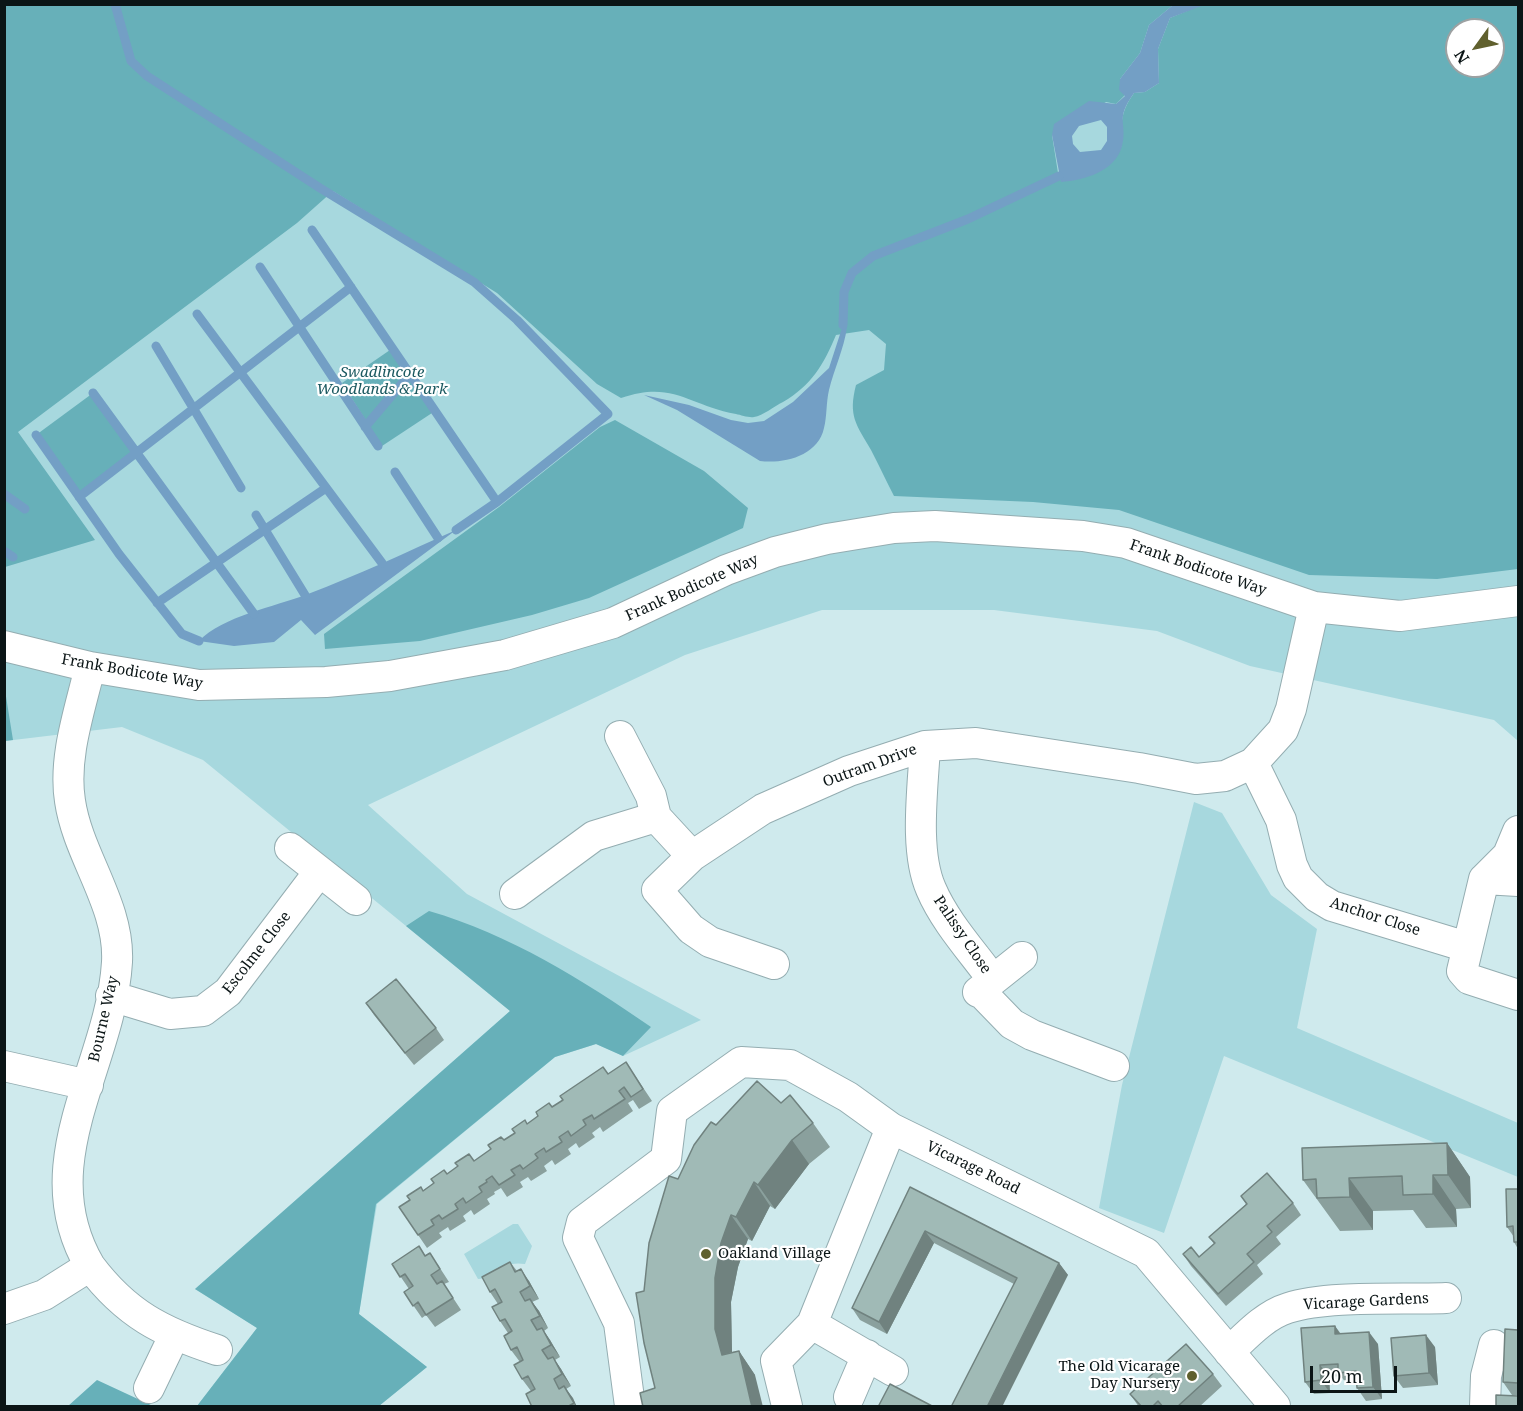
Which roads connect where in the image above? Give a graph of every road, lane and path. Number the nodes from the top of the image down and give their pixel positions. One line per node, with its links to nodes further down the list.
1 (1518, 601): 2 (street, Frank Bodicote Way)
2 (1314, 607): 4 (street, Frank Bodicote Way); 7 (street)
3 (4, 646): 4 (street, Frank Bodicote Way)
4 (90, 667): 22 (street, Bourne Way)
5 (620, 736): 8 (street)
6 (924, 746): 7 (street, Outram Drive); 11 (street, Outram Drive); 20 (street, Palissy Close)
7 (1253, 763): 18 (street, Anchor Close)
8 (656, 817): 11 (street); 15 (street)
9 (1518, 831): 13 (street)
10 (290, 848): 12 (street)
11 (692, 856): 19 (street, Outram Drive)
12 (320, 872): 16 (street); 22 (street, Escolme Close)
13 (1484, 879): 14 (street); 18 (street)
14 (1518, 881)
15 (515, 894)
16 (356, 900)
17 (1022, 957): 20 (street, Palissy Close)
18 (1464, 959): 21 (street, Anchor Close)
19 (774, 964)
20 (980, 991): 24 (street)
21 (1518, 995)
22 (111, 996): 25 (street, Bourne Way)
23 (4, 1066): 25 (street)
24 (1114, 1066)
25 (88, 1085): 27 (street, Bourne Way)
26 (891, 1128): 30 (street); 34 (street, Vicarage Road); 39 (street, Vicarage Road)
27 (90, 1266): 29 (street); 31 (street, Bourne Way)
28 (1446, 1298): 34 (street, Vicarage Gardens)
29 (4, 1309)
30 (812, 1324): 35 (street); 40 (street)
31 (174, 1336): 33 (street, Bourne Way); 37 (street)
32 (1494, 1345): 42 (street)
33 (217, 1350)
34 (1229, 1352): 41 (street, Vicarage Road)
35 (867, 1355): 36 (street); 38 (street)
36 (893, 1371)
37 (149, 1388)
38 (849, 1397)
39 (630, 1407)
40 (787, 1407)
41 (1275, 1407)
42 (1485, 1407)

